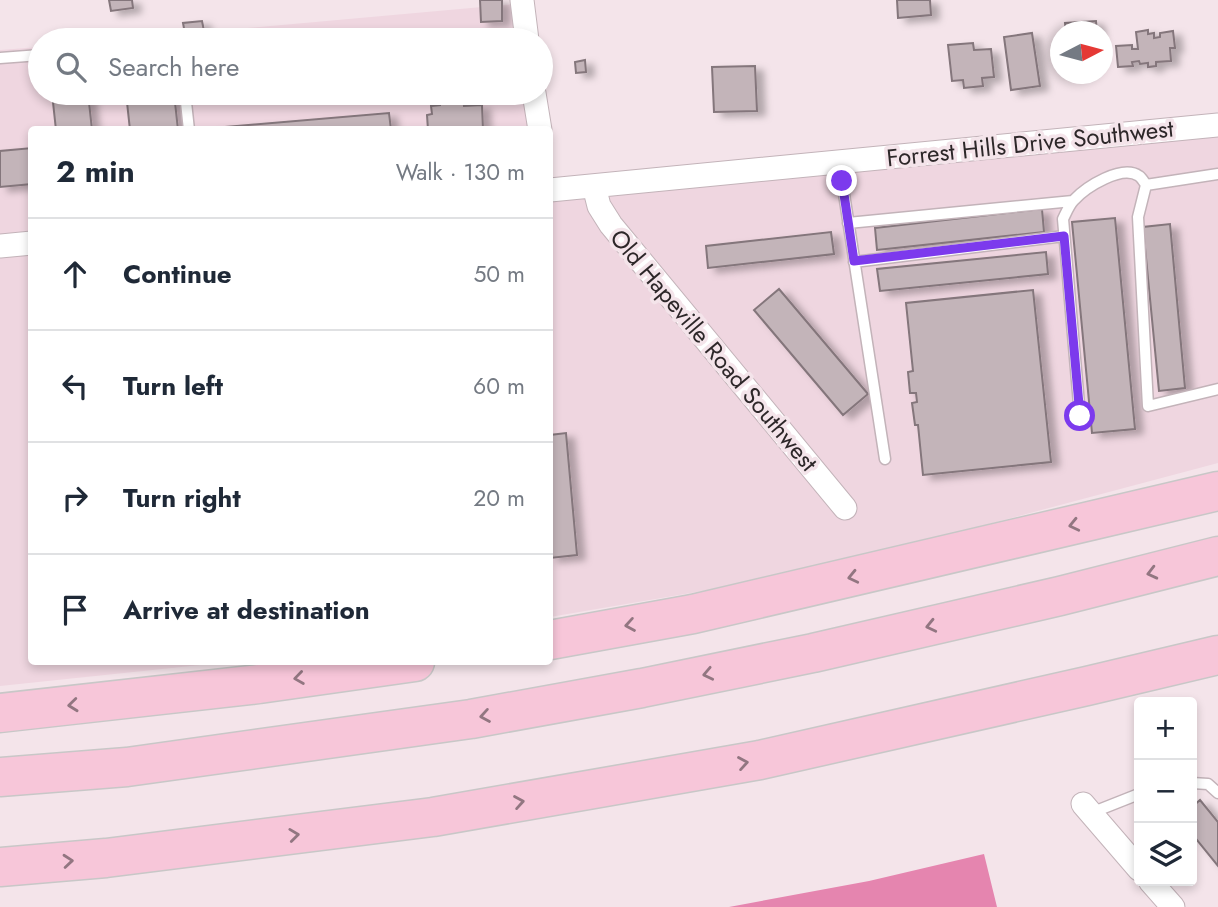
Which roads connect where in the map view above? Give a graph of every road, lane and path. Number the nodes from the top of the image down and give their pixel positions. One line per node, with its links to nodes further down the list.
1 (522, 0): 2 (street)
2 (526, 28)
3 (28, 55): 4 (lane)
4 (0, 58)
5 (186, 105): 8 (lane)
6 (536, 105): 9 (street)
7 (1218, 125): 10 (street, Forrest Hills Drive Southwest)
8 (189, 126)
9 (539, 126)
10 (843, 161): 13 (street, Forrest Hills Drive Southwest); 16 (lane)
11 (1218, 174): 12 (lane)
12 (1146, 185): 15 (lane); 21 (lane)
13 (594, 186): 14 (street, Forrest Hills Drive Southwest); 27 (street, Old Hapeville Road Southwest)
14 (553, 190)
15 (1073, 201): 16 (lane); 17 (lane)
16 (848, 223): 20 (lane)
17 (1064, 236): 20 (lane); 22 (lane)
18 (28, 243): 19 (street)
19 (0, 246)
20 (854, 261): 23 (lane)
21 (1218, 389)
22 (1080, 416)
23 (885, 459)
24 (1218, 483): 26 (highway)
25 (1218, 491): 26 (highway)
26 (1165, 504): 29 (highway, one-way to 29)
27 (845, 508)
28 (1218, 556): 33 (highway, one-way to 33)
29 (553, 639)
30 (1218, 655): 39 (highway, one-way to 30)
31 (394, 665): 32 (highway, one-way to 32)
32 (0, 713)
33 (0, 777)
34 (1197, 783): 35 (lane)
35 (1218, 793)
36 (1134, 795): 37 (lane)
37 (1087, 809): 38 (street)
38 (1134, 863)
39 (0, 867)
40 (1154, 886): 41 (street)
41 (1173, 907)

